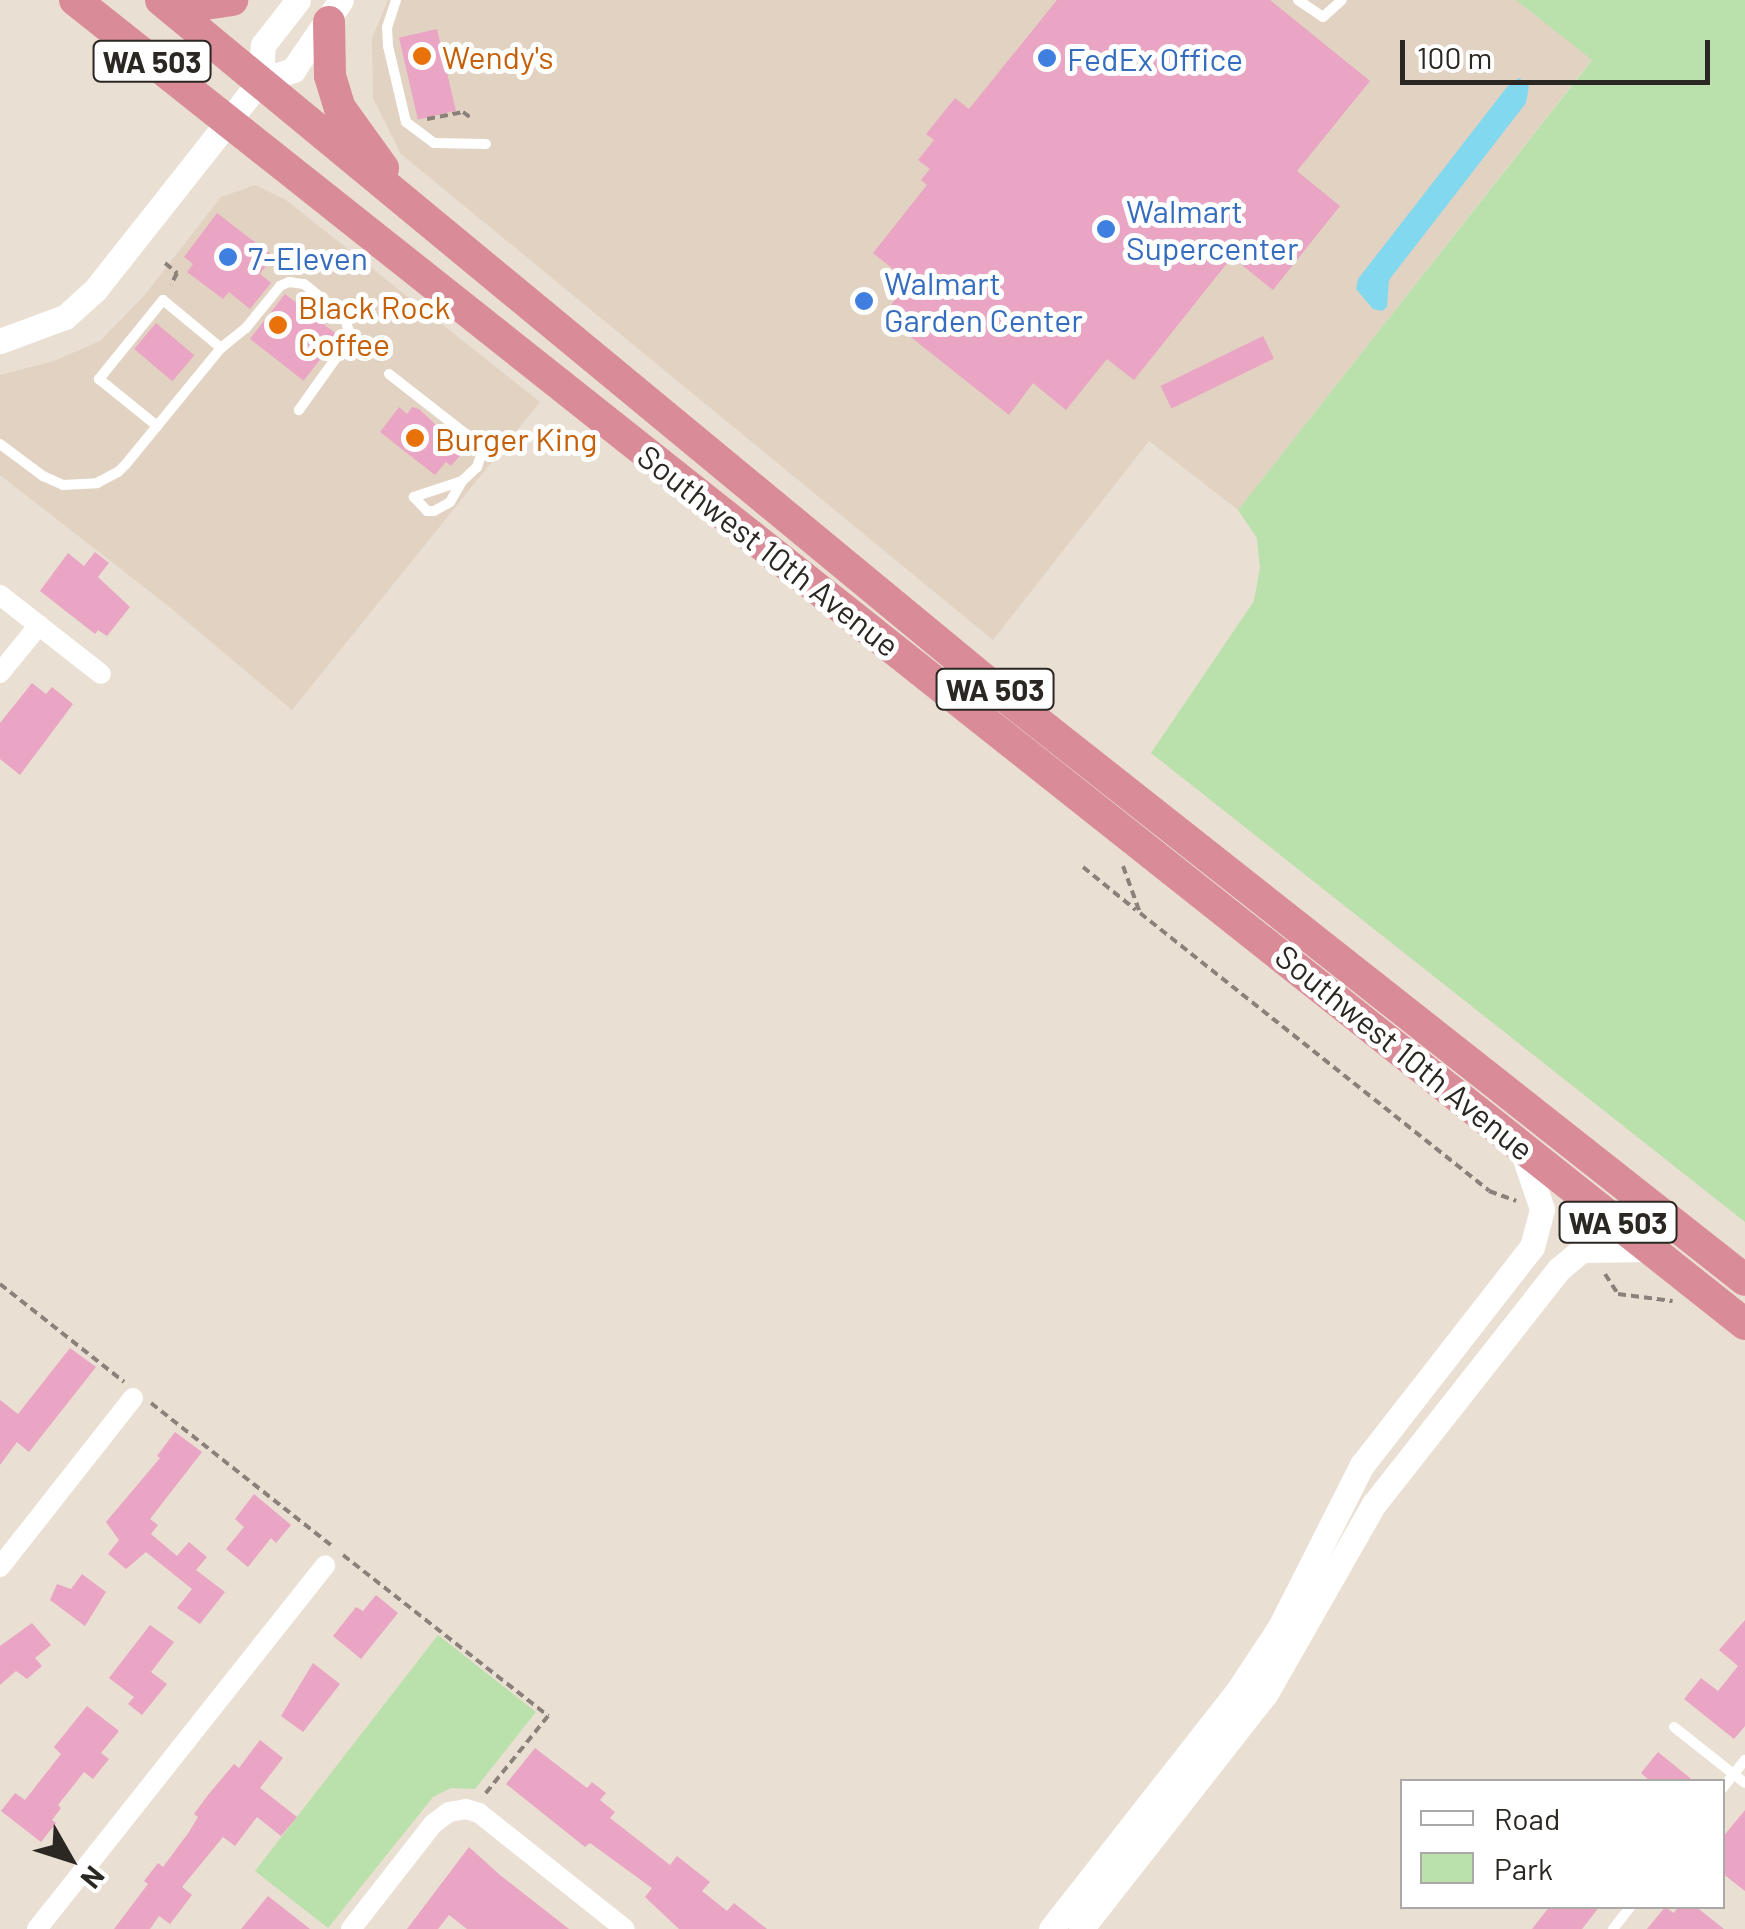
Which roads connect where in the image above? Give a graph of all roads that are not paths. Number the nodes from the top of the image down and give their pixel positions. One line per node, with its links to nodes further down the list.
1 (75, 0): 10 (highway, Southwest 10th Avenue / WA 503)
2 (232, 0): 7 (highway)
3 (298, 0): 9 (street)
4 (396, 0): 11 (lane)
5 (1298, 0): 6 (lane)
6 (1342, 0)
7 (166, 4): 9 (highway, Southwest 10th Avenue / WA 503)
8 (335, 11): 9 (street); 12 (highway)
9 (261, 80): 10 (street); 12 (highway, Southwest 10th Avenue / WA 503)
10 (228, 122): 13 (street); 24 (highway, Southwest 10th Avenue / WA 503)
11 (486, 144)
12 (398, 194): 26 (highway, Southwest 10th Avenue / WA 503)
13 (0, 341)
14 (220, 348): 16 (lane); 17 (lane); 17 (lane)
15 (389, 374): 19 (lane)
16 (298, 410)
17 (157, 426): 18 (lane)
18 (0, 444)
19 (462, 481): 19 (lane)
20 (0, 595): 21 (street)
21 (38, 625): 22 (street); 23 (street)
22 (0, 673)
23 (101, 674)
24 (1519, 1143): 25 (highway, Southwest 10th Avenue / WA 503); 40 (street)
25 (1651, 1249): 27 (highway, Southwest 10th Avenue / WA 503); 41 (street)
26 (1745, 1280)
27 (1745, 1324)
28 (133, 1398): 30 (street)
29 (326, 1565): 37 (street)
30 (0, 1567)
31 (1674, 1727): 33 (lane)
32 (1745, 1760): 33 (lane)
33 (1734, 1774): 34 (lane); 35 (lane)
34 (1745, 1783)
35 (1725, 1785)
36 (1629, 1909): 42 (lane)
37 (36, 1929)
38 (351, 1929): 39 (street)
39 (626, 1929)
40 (1051, 1929)
41 (1081, 1929)
42 (1613, 1929)

